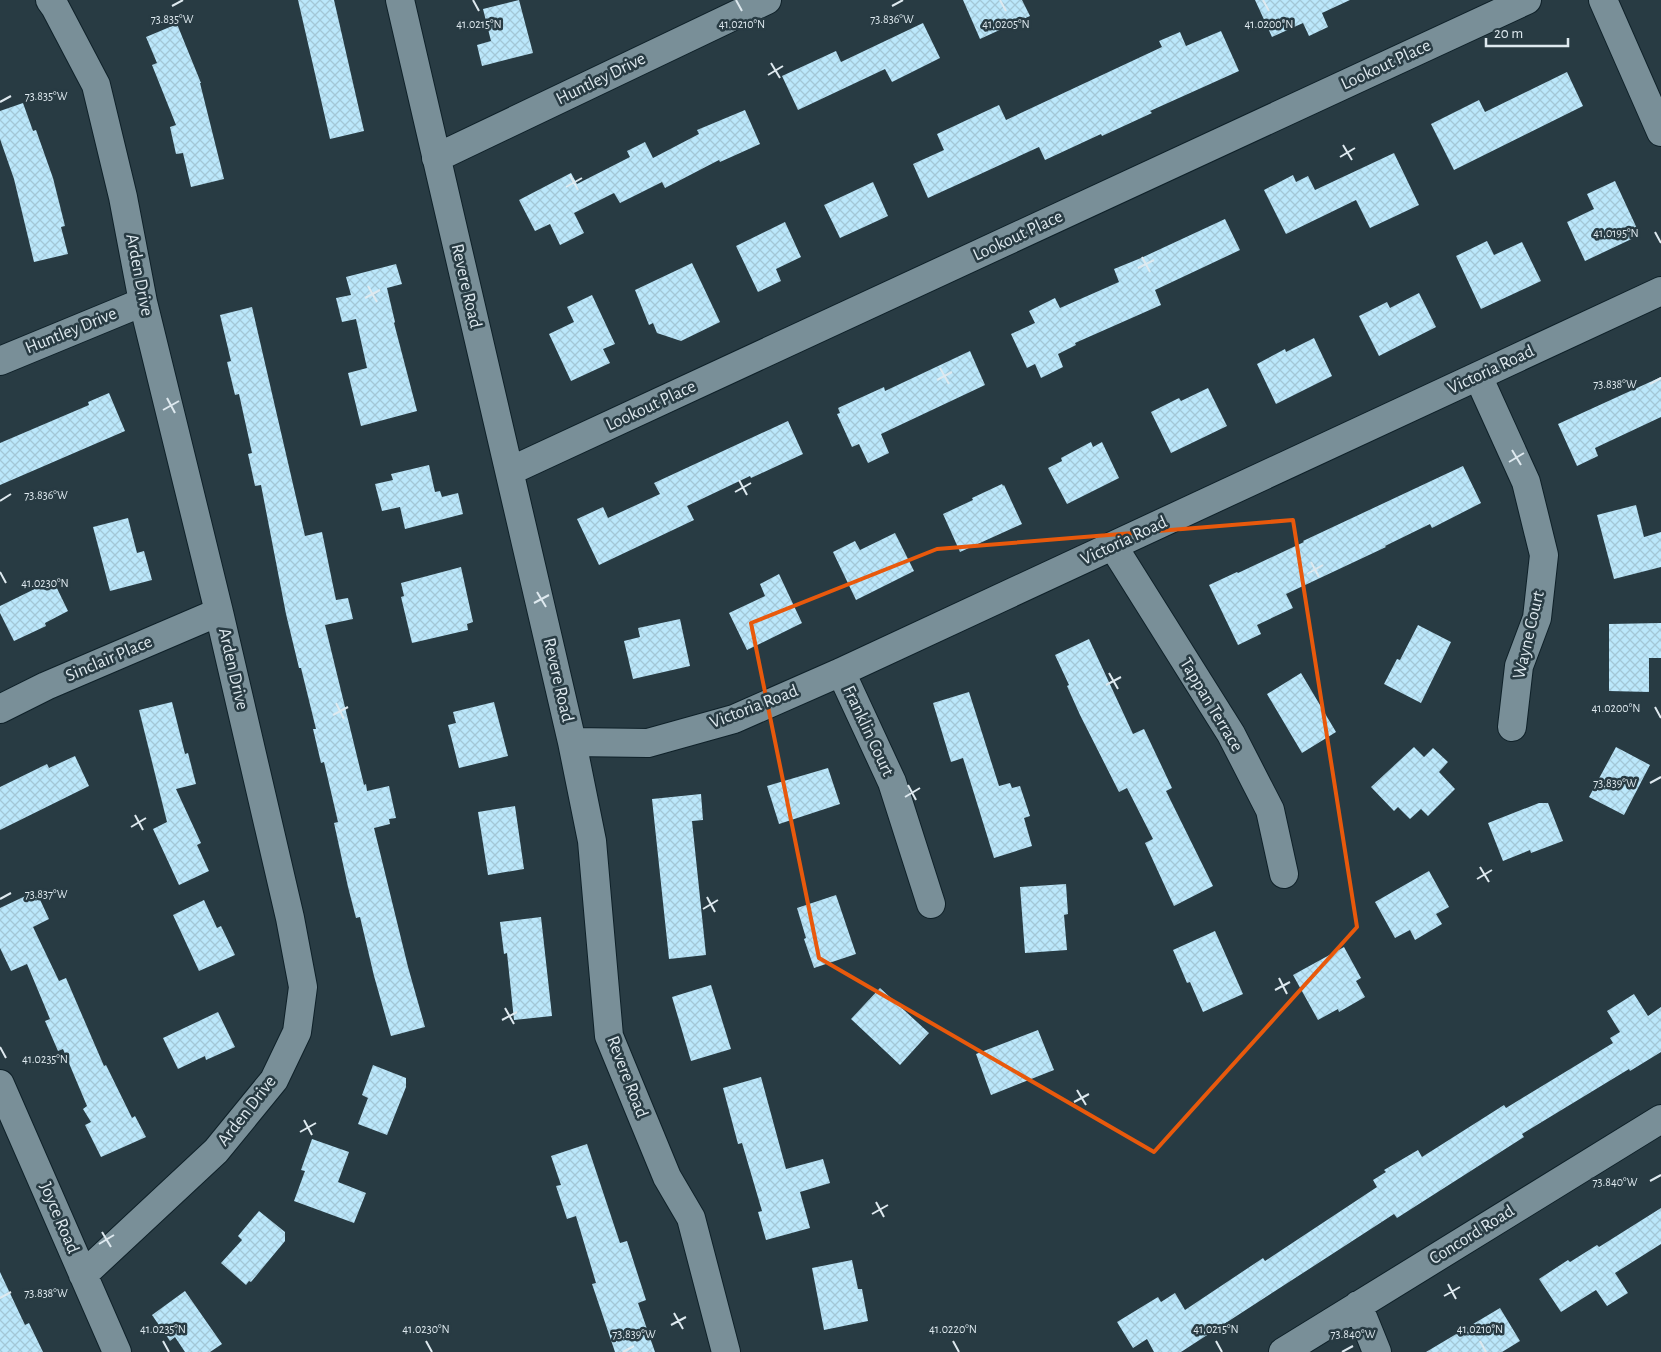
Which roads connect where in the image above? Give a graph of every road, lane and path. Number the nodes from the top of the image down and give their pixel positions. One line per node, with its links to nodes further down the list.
1 (50, 0): 9 (street, Arden Drive)
2 (400, 0): 7 (street, Revere Road)
3 (1527, 0): 12 (street, Lookout Place)
4 (1603, 0): 6 (street)
5 (755, 2): 7 (street, Huntley Drive)
6 (1661, 132)
7 (436, 158): 12 (street, Revere Road)
8 (1661, 291): 11 (street, Victoria Road)
9 (143, 302): 10 (street, Huntley Drive); 14 (street, Arden Drive)
10 (0, 361)
11 (1478, 376): 13 (street, Victoria Road); 17 (street, Wayne Court)
12 (510, 471): 18 (street, Revere Road)
13 (1113, 546): 15 (street, Victoria Road); 19 (street, Tappan Terrace)
14 (220, 612): 16 (street, Sinclair Place); 24 (street, Arden Drive)
15 (841, 672): 18 (street, Victoria Road); 20 (street, Franklin Court)
16 (0, 709)
17 (1512, 727)
18 (572, 742): 27 (street, Revere Road)
19 (1284, 874)
20 (931, 904)
21 (0, 1084): 23 (street, Joyce Road)
22 (1661, 1119): 25 (street, Concord Road)
23 (8, 1126): 24 (street, Joyce Road)
24 (84, 1275): 26 (street, Joyce Road)
25 (1358, 1305): 28 (street, Concord Road); 29 (street)
26 (117, 1352)
27 (726, 1352)
28 (1283, 1352)
29 (1377, 1352)

